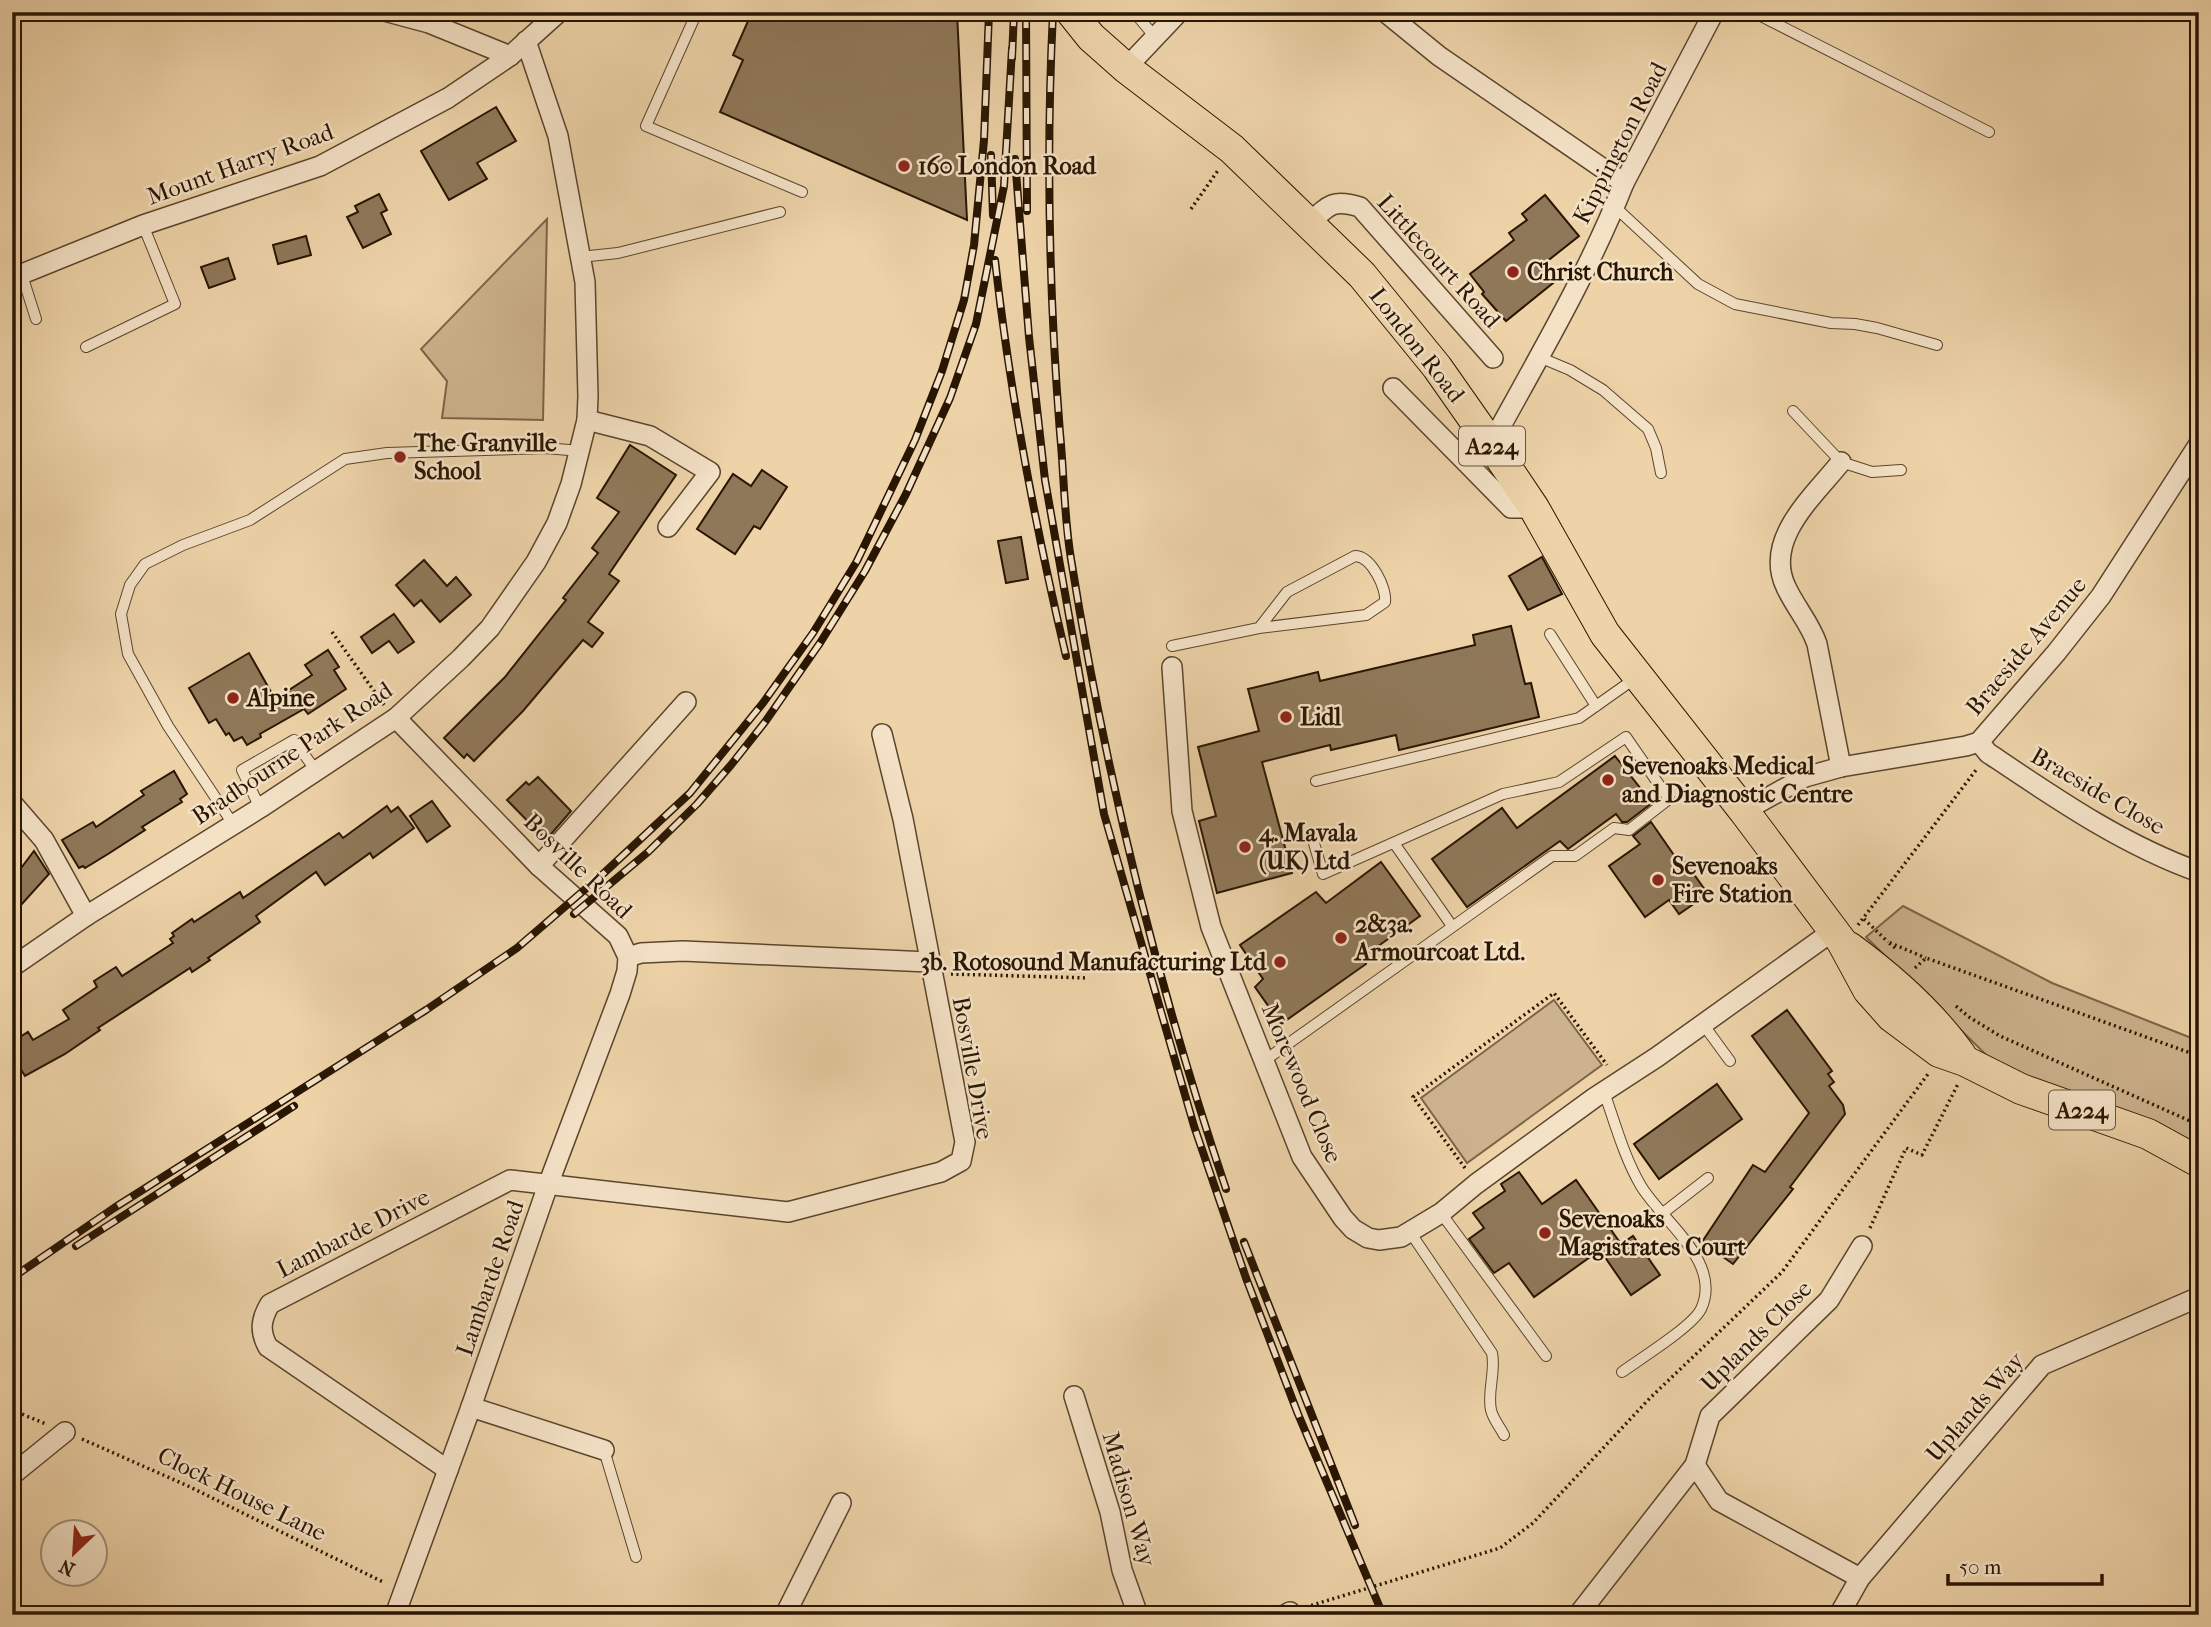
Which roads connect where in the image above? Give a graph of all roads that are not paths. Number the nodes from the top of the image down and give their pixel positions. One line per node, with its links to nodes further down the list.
1 (388, 12): 12 (street)
2 (559, 12): 11 (street, Mount Harry Road)
3 (696, 12): 16 (lane)
4 (1133, 12): 10 (lane)
5 (1180, 12): 10 (street)
6 (1385, 12): 15 (street)
7 (1714, 12): 15 (street, Kippington Road)
8 (1752, 12): 14 (lane)
9 (1074, 13): 13 (main road, London Road / A224)
10 (1155, 37): 13 (street)
11 (526, 41): 12 (street, Mount Harry Road); 21 (street, Bradbourne Park Road)
12 (510, 56): 20 (street, Mount Harry Road)
13 (1126, 68): 19 (main road, London Road / A224)
14 (1989, 132)
15 (1624, 183): 17 (street, Kippington Road)
16 (802, 192)
17 (1615, 208): 24 (lane); 26 (street, Kippington Road)
18 (780, 212): 21 (lane)
19 (1310, 223): 27 (street, Littlecourt Road); 31 (main road, London Road / A224)
20 (144, 225): 22 (street, Mount Harry Road); 25 (lane)
21 (579, 257): 30 (street, Bradbourne Park Road)
22 (17, 276): 23 (lane)
23 (36, 318)
24 (1937, 345)
25 (86, 347)
26 (1539, 357): 31 (street, Kippington Road); 36 (lane)
27 (1493, 358)
28 (1393, 388): 37 (street)
29 (1793, 411): 34 (lane)
30 (587, 420): 33 (street, Bradbourne Park Road); 38 (street)
31 (1490, 444): 37 (main road, London Road / A224)
32 (2199, 444): 48 (street, Braeside Avenue)
33 (580, 451): 46 (street, Bradbourne Park Road); 55 (lane)
34 (1841, 462): 35 (lane); 49 (street)
35 (1900, 470)
36 (1661, 474)
37 (1534, 508): 43 (main road, London Road / A224)
38 (668, 527)
39 (1259, 628): 39 (lane); 41 (lane)
40 (1550, 634): 45 (lane)
41 (1172, 646)
42 (1172, 667): 68 (street, Morewood Close)
43 (1637, 677): 45 (lane); 54 (main road, London Road / A224)
44 (686, 702): 58 (street)
45 (1596, 706): 51 (lane)
46 (396, 718): 50 (street, Bradbourne Park Road); 58 (street, Bosville Road)
47 (882, 734): 65 (street, Bosville Drive)
48 (1983, 748): 49 (street, Braeside Avenue); 59 (street, Braeside Close)
49 (1841, 767): 54 (street, Braeside Avenue)
50 (316, 771): 53 (street, Bradbourne Park Road); 53 (lane)
51 (1316, 781)
52 (12, 803): 60 (street)
53 (260, 808): 55 (street, Bradbourne Park Road)
54 (1744, 811): 62 (main road, London Road / A224)
55 (233, 824): 60 (street, Bradbourne Park Road)
56 (1311, 833): 57 (lane)
57 (1394, 843): 61 (lane); 61 (lane)
58 (539, 866): 63 (street, Bosville Road)
59 (2199, 872)
60 (86, 916): 64 (street, Bradbourne Park Road)
61 (1452, 926): 68 (lane)
62 (1838, 938): 66 (street, Morewood Close); 70 (main road, London Road / A224)
63 (628, 957): 65 (street, Bosville Road); 72 (street, Lambarde Road)
64 (12, 967)
65 (930, 968): 72 (street, Bosville Drive)
66 (1703, 1024): 67 (lane); 69 (street, Morewood Close)
67 (1730, 1060)
68 (1264, 1061): 75 (street, Morewood Close)
69 (1612, 1087): 73 (street, Morewood Close); 74 (lane)
70 (2199, 1162)
71 (1709, 1178): 74 (lane)
72 (548, 1185): 81 (street, Lambarde Road); 86 (street, Lambarde Drive)
73 (1441, 1213): 75 (street, Morewood Close); 78 (lane)
74 (1662, 1213): 79 (lane)
75 (1410, 1232): 83 (lane)
76 (1862, 1246): 85 (street, Uplands Close)
77 (2199, 1297): 90 (street, Uplands Way)
78 (1546, 1356)
79 (1622, 1372)
80 (1074, 1396): 93 (street, Madison Way)
81 (471, 1407): 84 (street); 86 (street, Lambarde Road)
82 (65, 1432): 87 (street)
83 (1504, 1435)
84 (604, 1450): 89 (lane)
85 (1695, 1465): 90 (street); 94 (street, Uplands Close)
86 (448, 1470): 91 (street, Lambarde Road)
87 (12, 1475)
88 (841, 1503): 92 (street)
89 (636, 1557)
90 (1860, 1578): 95 (street, Uplands Way)
91 (395, 1615)
92 (785, 1615)
93 (1138, 1615)
94 (1578, 1615)
95 (1839, 1615)

